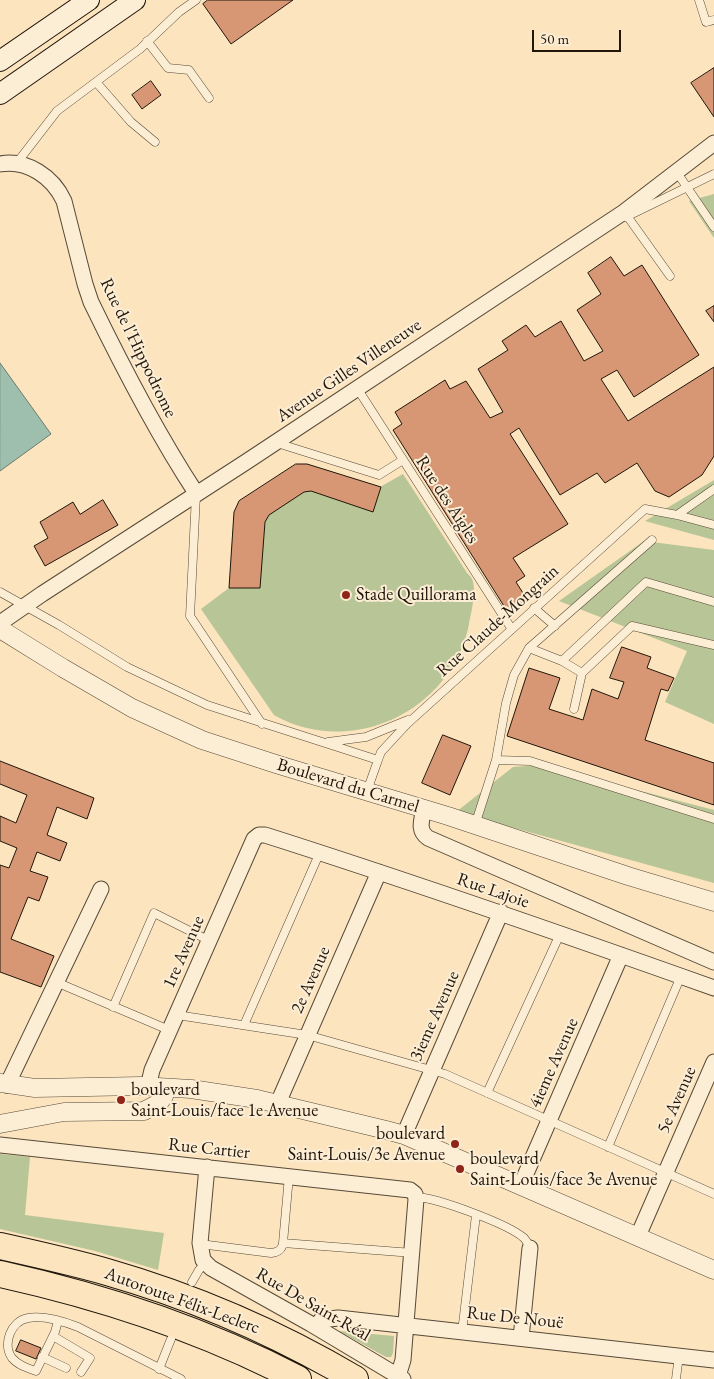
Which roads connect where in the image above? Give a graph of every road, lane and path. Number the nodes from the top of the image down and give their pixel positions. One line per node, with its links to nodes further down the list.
1 (89, 0): 7 (main road)
2 (135, 0): 9 (main road)
3 (196, 0): 6 (lane)
4 (699, 0): 5 (lane)
5 (714, 20)
6 (147, 41): 8 (lane); 10 (lane)
7 (0, 61)
8 (96, 82): 11 (lane); 14 (lane)
9 (0, 94)
10 (209, 98)
11 (155, 142)
12 (714, 143): 15 (street, Avenue Gilles Villeneuve)
13 (0, 164): 14 (street, Rue de l'Hippodrome)
14 (16, 164): 25 (street, Rue de l'Hippodrome)
15 (676, 172): 17 (lane); 18 (street, Avenue Gilles Villeneuve)
16 (714, 174): 17 (lane)
17 (687, 187): 18 (lane); 19 (lane)
18 (626, 214): 20 (lane); 21 (street, Avenue Gilles Villeneuve)
19 (714, 227)
20 (670, 276)
21 (357, 388): 22 (street, Avenue Gilles Villeneuve); 23 (lane, Rue des Aigles)
22 (275, 442): 23 (lane); 25 (street, Avenue Gilles Villeneuve)
23 (403, 460): 35 (lane, Rue des Aigles)
24 (714, 489): 26 (lane)
25 (196, 493): 31 (street, Avenue Gilles Villeneuve); 43 (lane)
26 (676, 515): 27 (lane); 32 (lane, Rue Claude-Mongrain)
27 (714, 525)
28 (652, 540): 34 (lane)
29 (0, 592): 31 (lane)
30 (714, 602): 39 (lane)
31 (25, 605): 33 (street, Avenue Gilles Villeneuve); 43 (lane)
32 (534, 608): 34 (lane); 35 (lane, Rue Claude-Mongrain)
33 (0, 623)
34 (555, 626): 38 (lane)
35 (511, 628): 42 (lane, Rue Claude-Mongrain)
36 (0, 629): 47 (street, Boulevard du Carmel)
37 (714, 645): 40 (lane)
38 (529, 648): 39 (lane); 46 (lane)
39 (562, 661): 40 (lane)
40 (582, 673): 41 (lane)
41 (574, 709)
42 (416, 716): 44 (lane); 45 (lane, Rue Claude-Mongrain)
43 (262, 724): 44 (lane)
44 (321, 742): 45 (lane)
45 (378, 760): 47 (lane, Rue Claude-Mongrain)
46 (496, 760): 49 (lane); 50 (lane)
47 (367, 791): 48 (street, Boulevard du Carmel)
48 (424, 809): 50 (street, Boulevard du Carmel); 60 (street)
49 (714, 820)
50 (475, 825): 55 (street, Boulevard du Carmel)
51 (259, 835): 52 (street, Rue Lajoie); 58 (street, 1re Avenue)
52 (320, 852): 53 (street, Rue Lajoie); 66 (lane)
53 (379, 872): 56 (street, Rue Lajoie); 68 (street, 2e Avenue)
54 (101, 889): 62 (street)
55 (713, 898)
56 (501, 912): 57 (street, Rue Lajoie); 70 (street, 3ieme Avenue)
57 (560, 934): 59 (street, Rue Lajoie); 74 (lane)
58 (210, 941): 64 (lane); 65 (street, 1re Avenue)
59 (621, 955): 61 (street, Rue Lajoie); 76 (street, 4ieme Avenue)
60 (714, 962)
61 (681, 976): 63 (street, Rue Lajoie); 80 (lane)
62 (56, 982): 64 (lane); 71 (street)
63 (714, 988)
64 (113, 1007): 67 (lane)
65 (178, 1015): 66 (lane); 67 (street, 1re Avenue)
66 (244, 1025): 68 (lane)
67 (169, 1030): 72 (street, 1re Avenue)
68 (307, 1035): 70 (lane); 75 (street, 2e Avenue)
69 (714, 1062): 82 (street, 5e Avenue)
70 (432, 1070): 74 (lane); 78 (street, 3ieme Avenue)
71 (4, 1084): 72 (street)
72 (148, 1087): 73 (street)
73 (166, 1088): 75 (street); 77 (street)
74 (487, 1093): 76 (lane)
75 (278, 1104): 78 (street)
76 (549, 1120): 80 (lane); 84 (street, 4ieme Avenue)
77 (0, 1124)
78 (404, 1135): 84 (street)
79 (0, 1145): 81 (street, Rue Cartier)
80 (608, 1146): 82 (lane)
81 (207, 1168): 83 (street, Rue Cartier); 90 (street)
82 (666, 1172): 85 (lane); 88 (street, 5e Avenue)
83 (289, 1176): 86 (street, Rue Cartier); 89 (lane)
84 (521, 1185): 88 (street)
85 (714, 1194)
86 (414, 1195): 87 (lane); 93 (street)
87 (476, 1215): 92 (lane); 101 (lane)
88 (638, 1236): 95 (street)
89 (283, 1243): 90 (lane); 93 (lane)
90 (200, 1244): 94 (street)
91 (0, 1246): 114 (highway, Autoroute Félix-Leclerc)
92 (530, 1248): 103 (street)
93 (413, 1253): 99 (street)
94 (205, 1263): 97 (lane); 100 (street, Rue De Saint-Réal)
95 (714, 1270)
96 (0, 1274): 113 (highway, Autoroute Félix-Leclerc)
97 (192, 1282)
98 (58, 1321): 102 (lane); 106 (lane); 109 (lane)
99 (406, 1326): 100 (street, Rue De Nouë); 101 (street, Rue De Nouë); 111 (street)
100 (316, 1327): 111 (street, Rue De Saint-Réal)
101 (462, 1332): 103 (street, Rue De Nouë)
102 (53, 1336): 106 (lane); 110 (lane)
103 (521, 1338): 105 (street, Rue De Nouë)
104 (171, 1339): 109 (lane)
105 (679, 1356): 107 (street, Rue De Nouë); 115 (lane)
106 (42, 1357): 108 (lane)
107 (714, 1360)
108 (66, 1368)
109 (159, 1369): 112 (lane)
110 (81, 1372)
111 (400, 1377)
112 (181, 1379)
113 (298, 1379)
114 (355, 1379)
115 (676, 1379)

